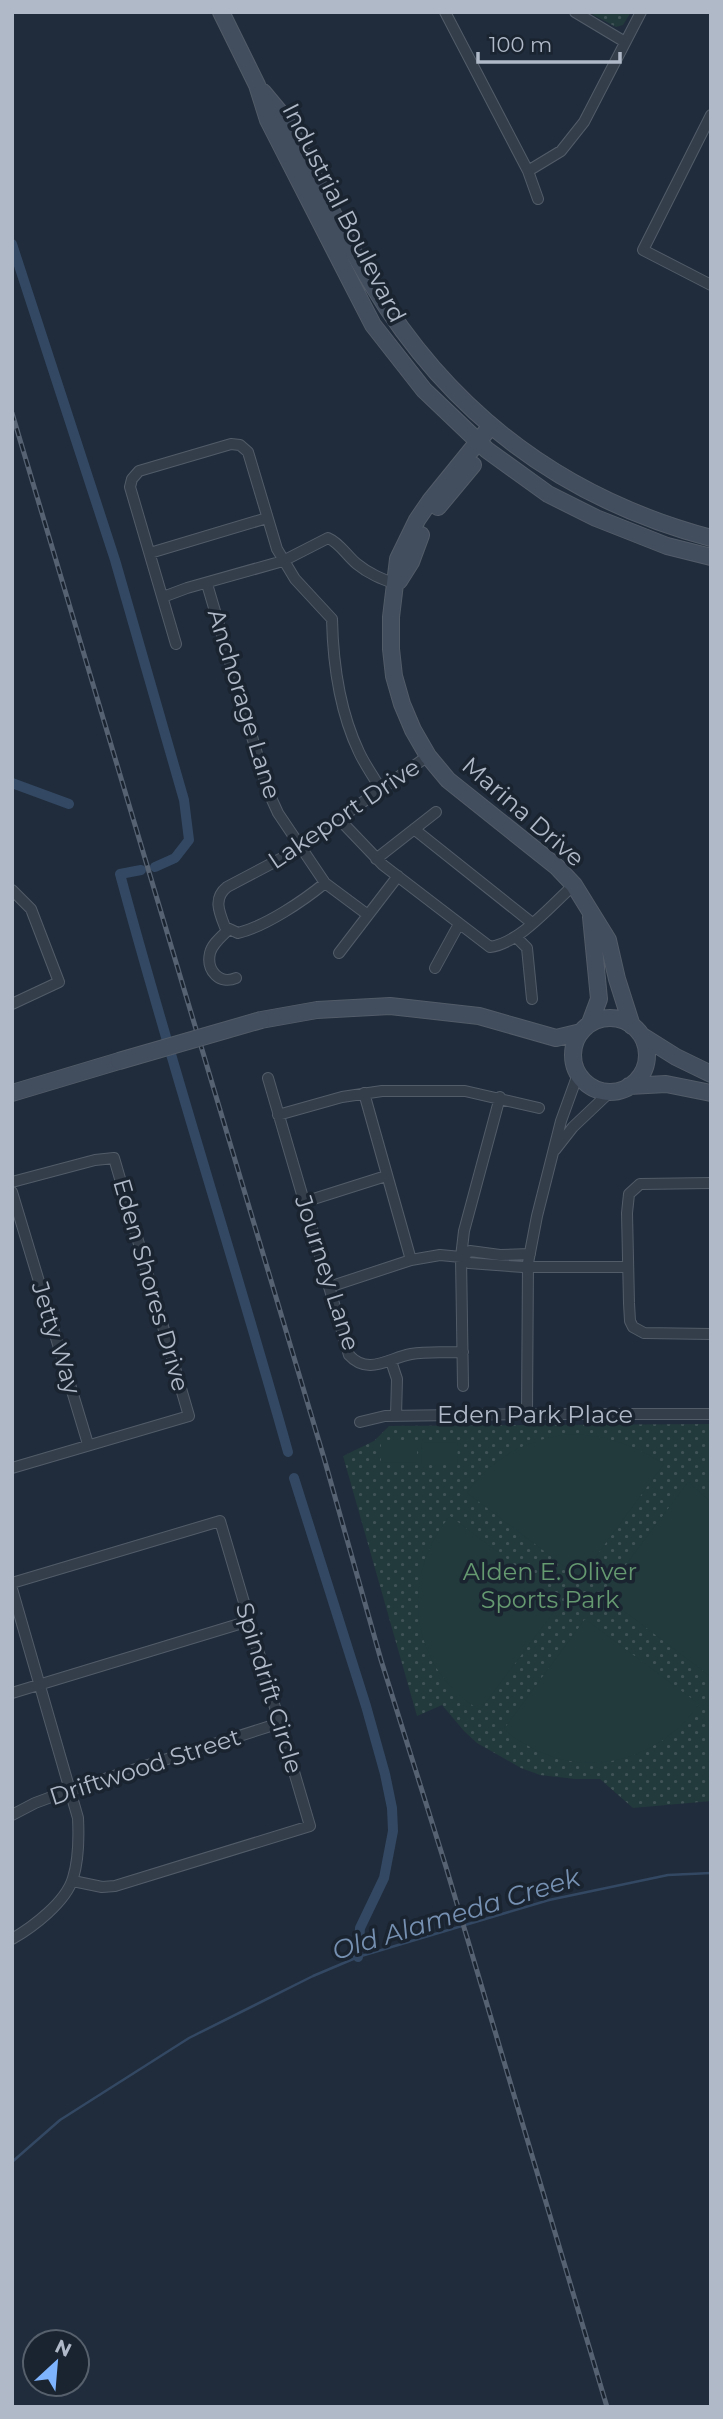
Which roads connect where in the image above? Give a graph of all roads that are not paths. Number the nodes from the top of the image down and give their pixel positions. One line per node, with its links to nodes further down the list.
1 (221, 12): 6 (street, Industrial Boulevard)
2 (445, 12): 10 (street)
3 (575, 12): 5 (street)
4 (641, 12): 5 (street)
5 (625, 42): 10 (street)
6 (257, 85): 13 (street, Industrial Boulevard); 14 (street, Industrial Boulevard)
7 (711, 115): 8 (street)
8 (698, 140): 9 (street); 12 (street)
9 (711, 146)
10 (528, 170): 11 (street)
11 (538, 199)
12 (711, 285)
13 (495, 430): 14 (street, Marina Drive); 16 (street, Industrial Boulevard)
14 (483, 446): 18 (street, Industrial Boulevard); 21 (street, Marina Drive)
15 (267, 518): 17 (street); 17 (street); 19 (street)
16 (711, 538)
17 (150, 553): 22 (street)
18 (711, 557)
19 (283, 561): 20 (street); 21 (street); 25 (street)
20 (207, 584): 22 (street); 29 (street, Anchorage Lane)
21 (396, 584): 24 (street, Marina Drive)
22 (163, 597): 23 (street)
23 (176, 644)
24 (428, 756): 25 (street, Lakeport Drive); 33 (street, Marina Drive)
25 (381, 790): 27 (street, Lakeport Drive)
26 (436, 812): 28 (street)
27 (340, 820): 29 (street, Lakeport Drive); 30 (street)
28 (414, 829): 30 (street); 38 (street)
29 (301, 848): 32 (street, Anchorage Lane); 39 (street, Lakeport Drive)
30 (376, 859): 31 (street)
31 (398, 876): 36 (street); 37 (street)
32 (325, 883): 36 (street, Anchorage Lane); 39 (street, Lakeport Drive)
33 (574, 885): 35 (street, Marina Drive); 38 (street)
34 (12, 890): 45 (street)
35 (591, 914): 46 (street, Marina Drive); 47 (street, Marina Drive)
36 (368, 915): 41 (street)
37 (459, 923): 40 (street); 42 (street)
38 (532, 923): 40 (street)
39 (228, 930): 43 (street)
40 (516, 937): 44 (street)
41 (339, 953)
42 (435, 968)
43 (236, 978)
44 (532, 999)
45 (12, 1004)
46 (585, 1028): 47 (street); 48 (street); 49 (street)
47 (637, 1030): 50 (street); 52 (street)
48 (556, 1038): 49 (street); 54 (street, bridge)
49 (576, 1068): 53 (street); 60 (street)
50 (711, 1074)
51 (268, 1078): 59 (street, Journey Lane)
52 (629, 1086): 53 (street); 56 (street)
53 (611, 1091): 60 (street)
54 (12, 1093)
55 (364, 1093): 57 (street); 59 (street); 61 (street)
56 (711, 1093)
57 (500, 1097): 58 (street); 67 (street)
58 (539, 1108)
59 (278, 1115): 65 (street, Journey Lane)
60 (553, 1152): 66 (street)
61 (386, 1176): 65 (street); 68 (street)
62 (12, 1182): 80 (street, Eden Shores Drive)
63 (711, 1183): 70 (street)
64 (12, 1192): 80 (street, Jetty Way)
65 (304, 1202): 71 (street, Journey Lane)
66 (530, 1254): 67 (street); 69 (street)
67 (461, 1257): 68 (street); 69 (street); 73 (street)
68 (411, 1260): 71 (street)
69 (528, 1267): 70 (street); 76 (street)
70 (628, 1267): 72 (street)
71 (329, 1287): 74 (street, Journey Lane)
72 (711, 1334)
73 (463, 1352): 74 (street, Journey Lane); 75 (street)
74 (391, 1362): 78 (street)
75 (463, 1387)
76 (527, 1413): 77 (street, Eden Park Place); 78 (street, Eden Park Place)
77 (711, 1414)
78 (396, 1416): 79 (street, Eden Park Place)
79 (360, 1422)
80 (88, 1444): 81 (street, Eden Shores Drive)
81 (12, 1468)
82 (12, 1583): 84 (street, Spindrift Circle)
83 (12, 1589): 85 (street)
84 (249, 1620): 85 (street); 87 (street, Spindrift Circle)
85 (40, 1685): 86 (street); 88 (street)
86 (12, 1693)
87 (280, 1723): 88 (street, Driftwood Street); 90 (street, Spindrift Circle)
88 (70, 1790): 89 (street, Driftwood Street); 90 (street)
89 (12, 1815)
90 (73, 1881): 91 (street)
91 (12, 1939)

